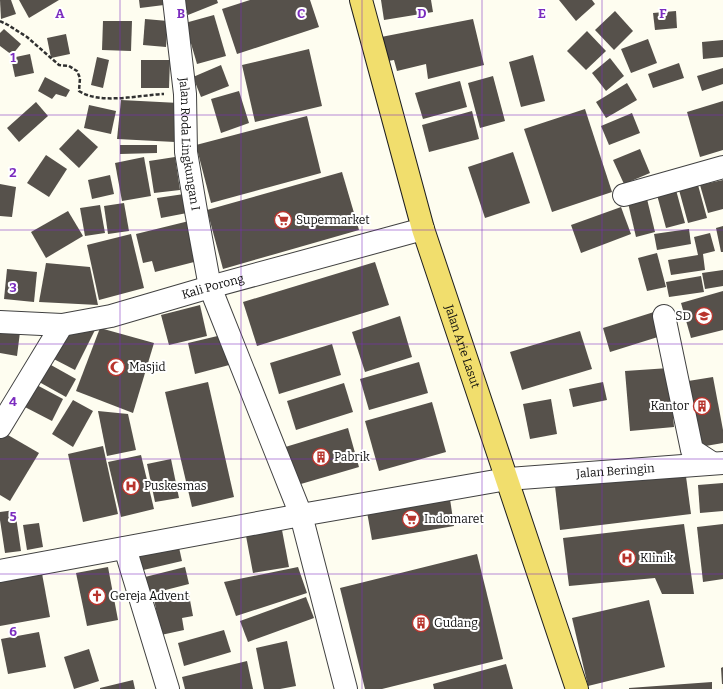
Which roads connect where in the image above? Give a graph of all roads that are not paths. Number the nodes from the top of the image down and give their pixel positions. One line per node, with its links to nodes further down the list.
1 (174, 0): 6 (street, Jalan Roda Lingkungan I)
2 (361, 0): 5 (main road, Jalan Arie Lasut)
3 (723, 167): 4 (street)
4 (624, 195)
5 (423, 229): 6 (street, Kali Porong); 12 (main road, Jalan Arie Lasut)
6 (210, 287): 9 (street, Kali Porong); 13 (street, Jalan Roda Lingkungan I)
7 (664, 316): 11 (street)
8 (0, 322): 9 (street, Kali Porong)
9 (62, 325): 10 (street)
10 (0, 428)
11 (717, 463): 12 (street, Jalan Beringin)
12 (507, 479): 13 (street, Jalan Beringin); 18 (main road, Jalan Arie Lasut)
13 (301, 515): 14 (street, Jalan Beringin); 17 (street, Jalan Roda Lingkungan I)
14 (125, 548): 15 (street, Jalan Beringin); 16 (street)
15 (0, 570)
16 (168, 689)
17 (346, 689)
18 (577, 689)

